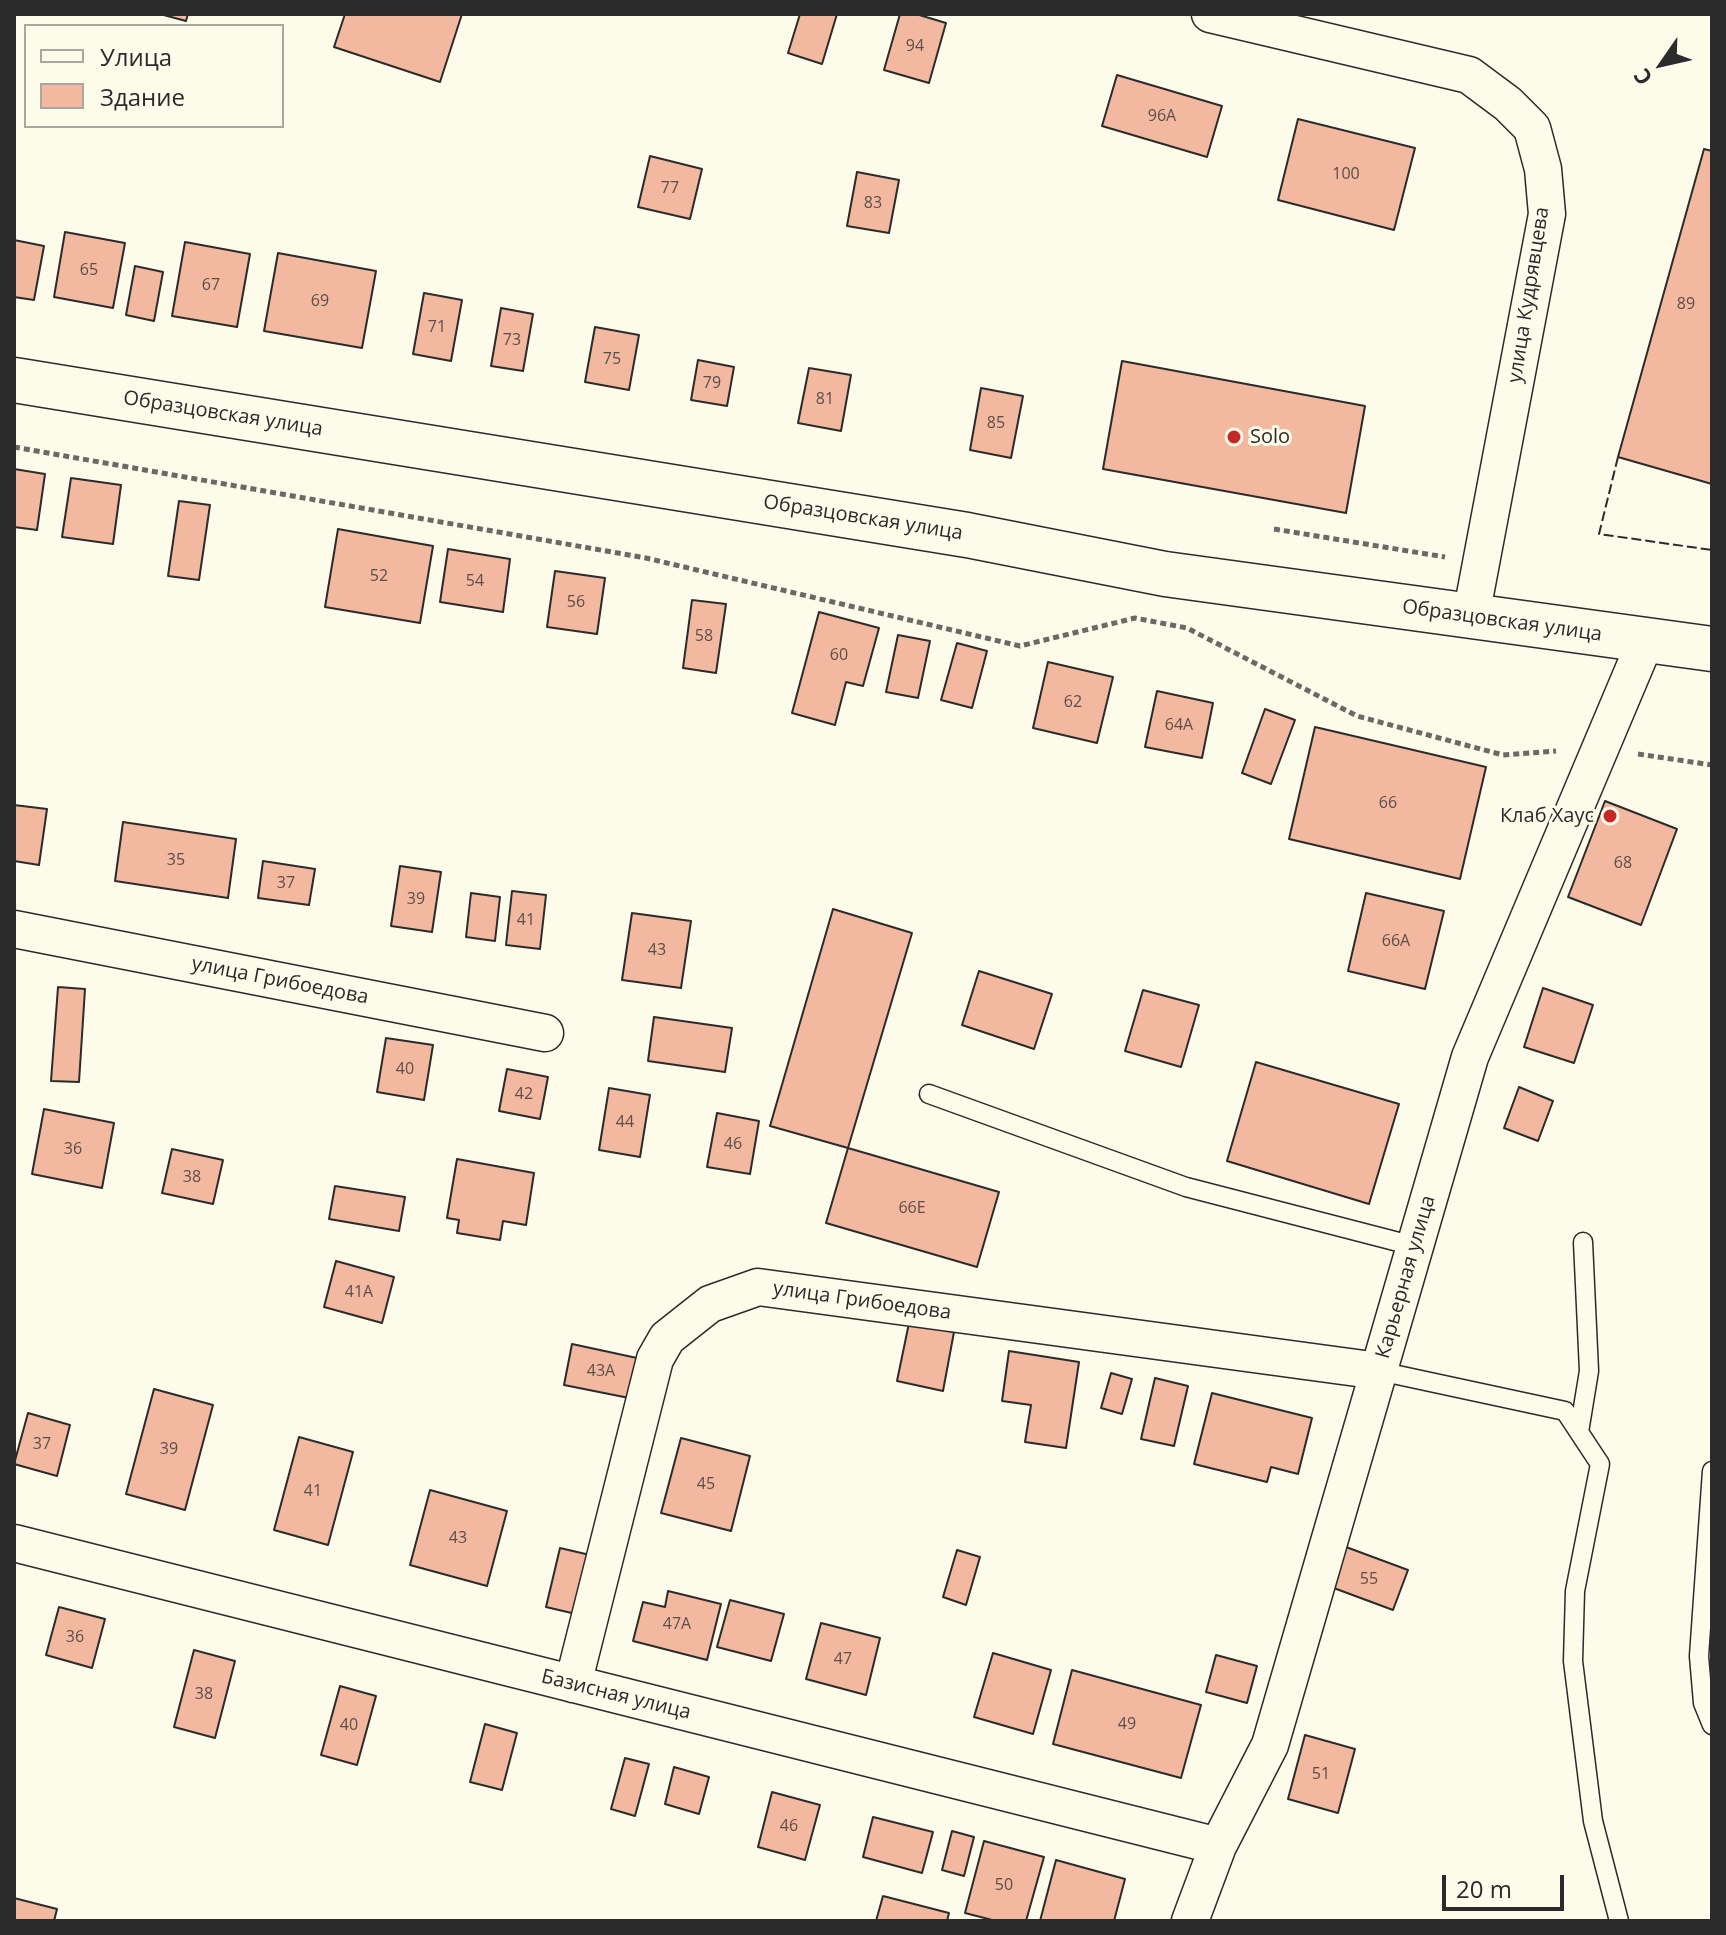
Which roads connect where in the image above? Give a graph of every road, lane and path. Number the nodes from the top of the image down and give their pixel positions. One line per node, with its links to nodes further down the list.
1 (1210, 14): 4 (street, улица Кудрявцева)
2 (14, 380): 4 (main road, Образцовская улица)
3 (14, 447): 7 (path)
4 (1471, 616): 5 (main road, Образцовская улица)
5 (1646, 640): 6 (main road, Образцовская улица); 12 (street, Карьерная улица)
6 (1712, 649)
7 (1503, 755)
8 (14, 929): 9 (street, улица Грибоедова)
9 (545, 1033)
10 (929, 1094): 12 (lane)
11 (1583, 1242): 14 (lane)
12 (1414, 1246): 13 (street, Карьерная улица)
13 (1379, 1371): 14 (lane); 17 (street, улица Грибоедова); 19 (street, Карьерная улица)
14 (1579, 1432): 21 (lane)
15 (1712, 1471): 18 (lane)
16 (14, 1543): 17 (street, Базисная улица)
17 (573, 1684): 19 (street, Базисная улица)
18 (1712, 1725)
19 (1218, 1846): 20 (street, Карьерная улица)
20 (1190, 1921)
21 (1619, 1921)

